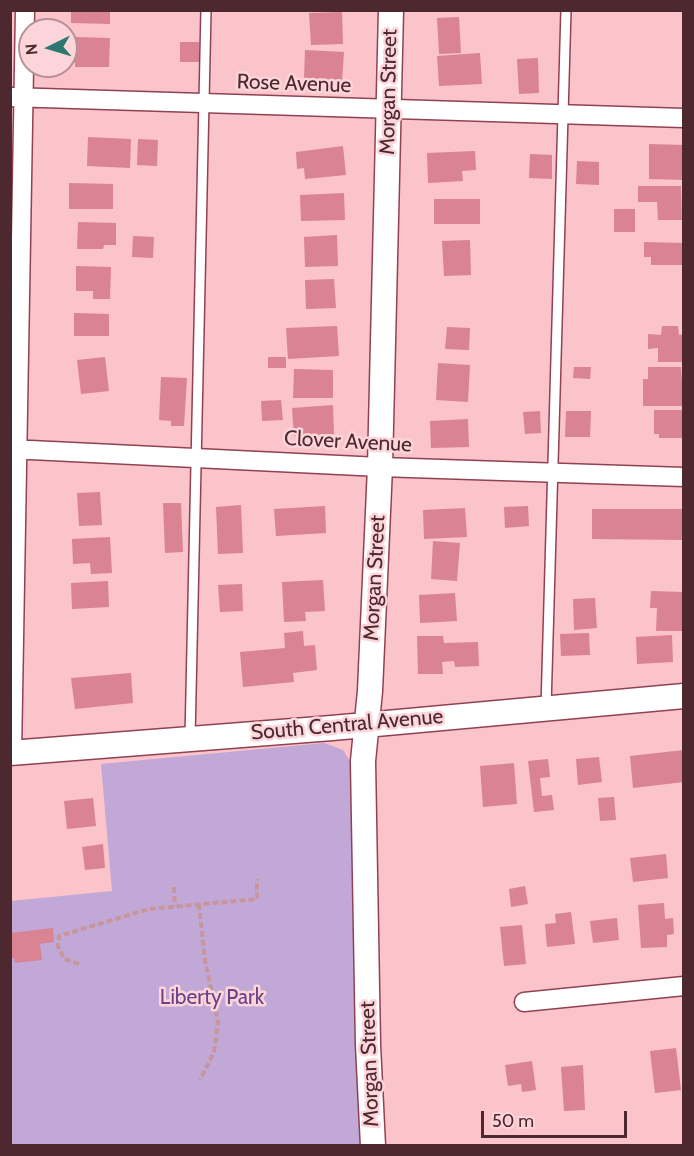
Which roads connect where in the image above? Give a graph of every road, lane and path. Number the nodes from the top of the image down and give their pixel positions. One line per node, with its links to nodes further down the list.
1 (26, 10): 5 (street)
2 (206, 10): 6 (lane)
3 (391, 10): 7 (main road, Morgan Street)
4 (566, 10): 8 (lane)
5 (17, 97): 6 (street, Rose Avenue); 10 (street)
6 (205, 103): 7 (street, Rose Avenue); 11 (lane)
7 (389, 109): 8 (street, Rose Avenue); 12 (main road, Morgan Street)
8 (563, 114): 9 (street, Rose Avenue); 13 (lane)
9 (684, 118)
10 (14, 449): 11 (street, Clover Avenue); 19 (street)
11 (198, 458): 12 (street, Clover Avenue); 18 (lane)
12 (380, 467): 13 (street, Clover Avenue); 17 (main road, Morgan Street)
13 (552, 473): 14 (street, Clover Avenue); 16 (lane)
14 (684, 477)
15 (684, 696): 16 (main road, South Central Avenue)
16 (546, 707): 17 (main road, South Central Avenue)
17 (366, 725): 18 (main road, South Central Avenue); 28 (main road, Morgan Street)
18 (190, 738): 19 (main road, South Central Avenue)
19 (11, 753)
20 (256, 879): 22 (path)
21 (174, 887): 23 (path)
22 (199, 904): 23 (path); 27 (path)
23 (175, 906): 24 (path)
24 (79, 964)
25 (684, 986): 26 (street)
26 (524, 1002)
27 (200, 1080)
28 (373, 1146)

